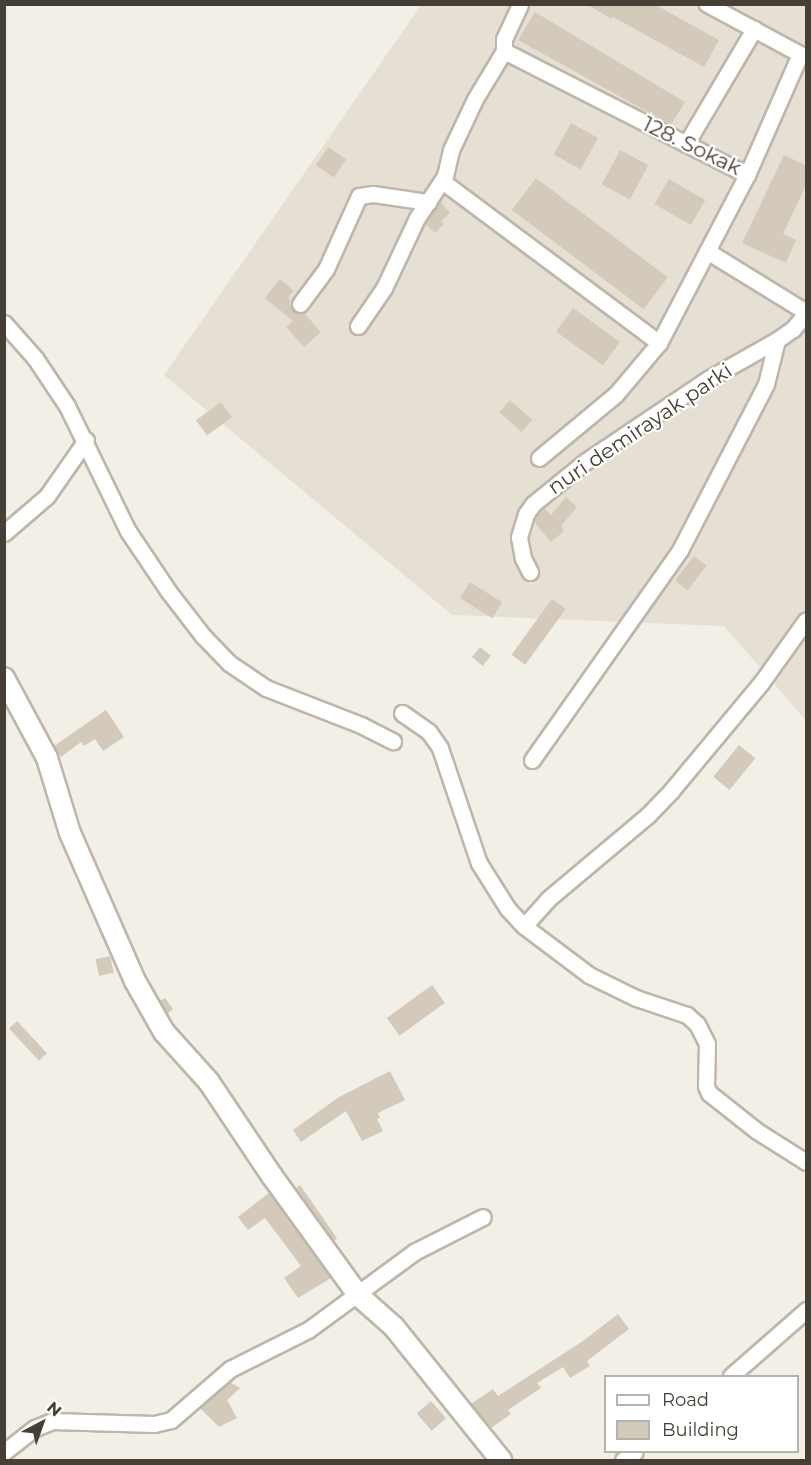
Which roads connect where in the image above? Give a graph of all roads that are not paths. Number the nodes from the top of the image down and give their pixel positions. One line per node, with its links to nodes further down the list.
1 (520, 4): 5 (street)
2 (707, 4): 3 (street, 128. Sokak)
3 (754, 29): 4 (street, 128. Sokak); 6 (street)
4 (804, 50): 7 (street, 128. Sokak)
5 (504, 51): 6 (street, 128. Sokak); 8 (street)
6 (686, 144): 7 (street, 128. Sokak)
7 (747, 175): 10 (street)
8 (442, 181): 9 (street); 16 (street)
9 (428, 202): 11 (street); 14 (street)
10 (707, 251): 12 (street); 16 (street)
11 (300, 304)
12 (807, 313): 15 (street, nuri demirayak parki)
13 (4, 323): 17 (street)
14 (358, 326)
15 (777, 340): 20 (street, nuri demirayak parki); 25 (street)
16 (659, 343): 18 (street)
17 (86, 440): 19 (street); 24 (street)
18 (539, 458)
19 (4, 533)
20 (530, 572)
21 (807, 620): 26 (street)
22 (4, 678): 29 (street)
23 (402, 713): 26 (street)
24 (393, 741)
25 (532, 760)
26 (524, 926): 27 (street)
27 (807, 1162)
28 (483, 1217): 29 (street)
29 (358, 1295): 32 (street); 33 (street)
30 (807, 1311): 31 (street)
31 (733, 1375)
32 (4, 1452)
33 (501, 1461)

